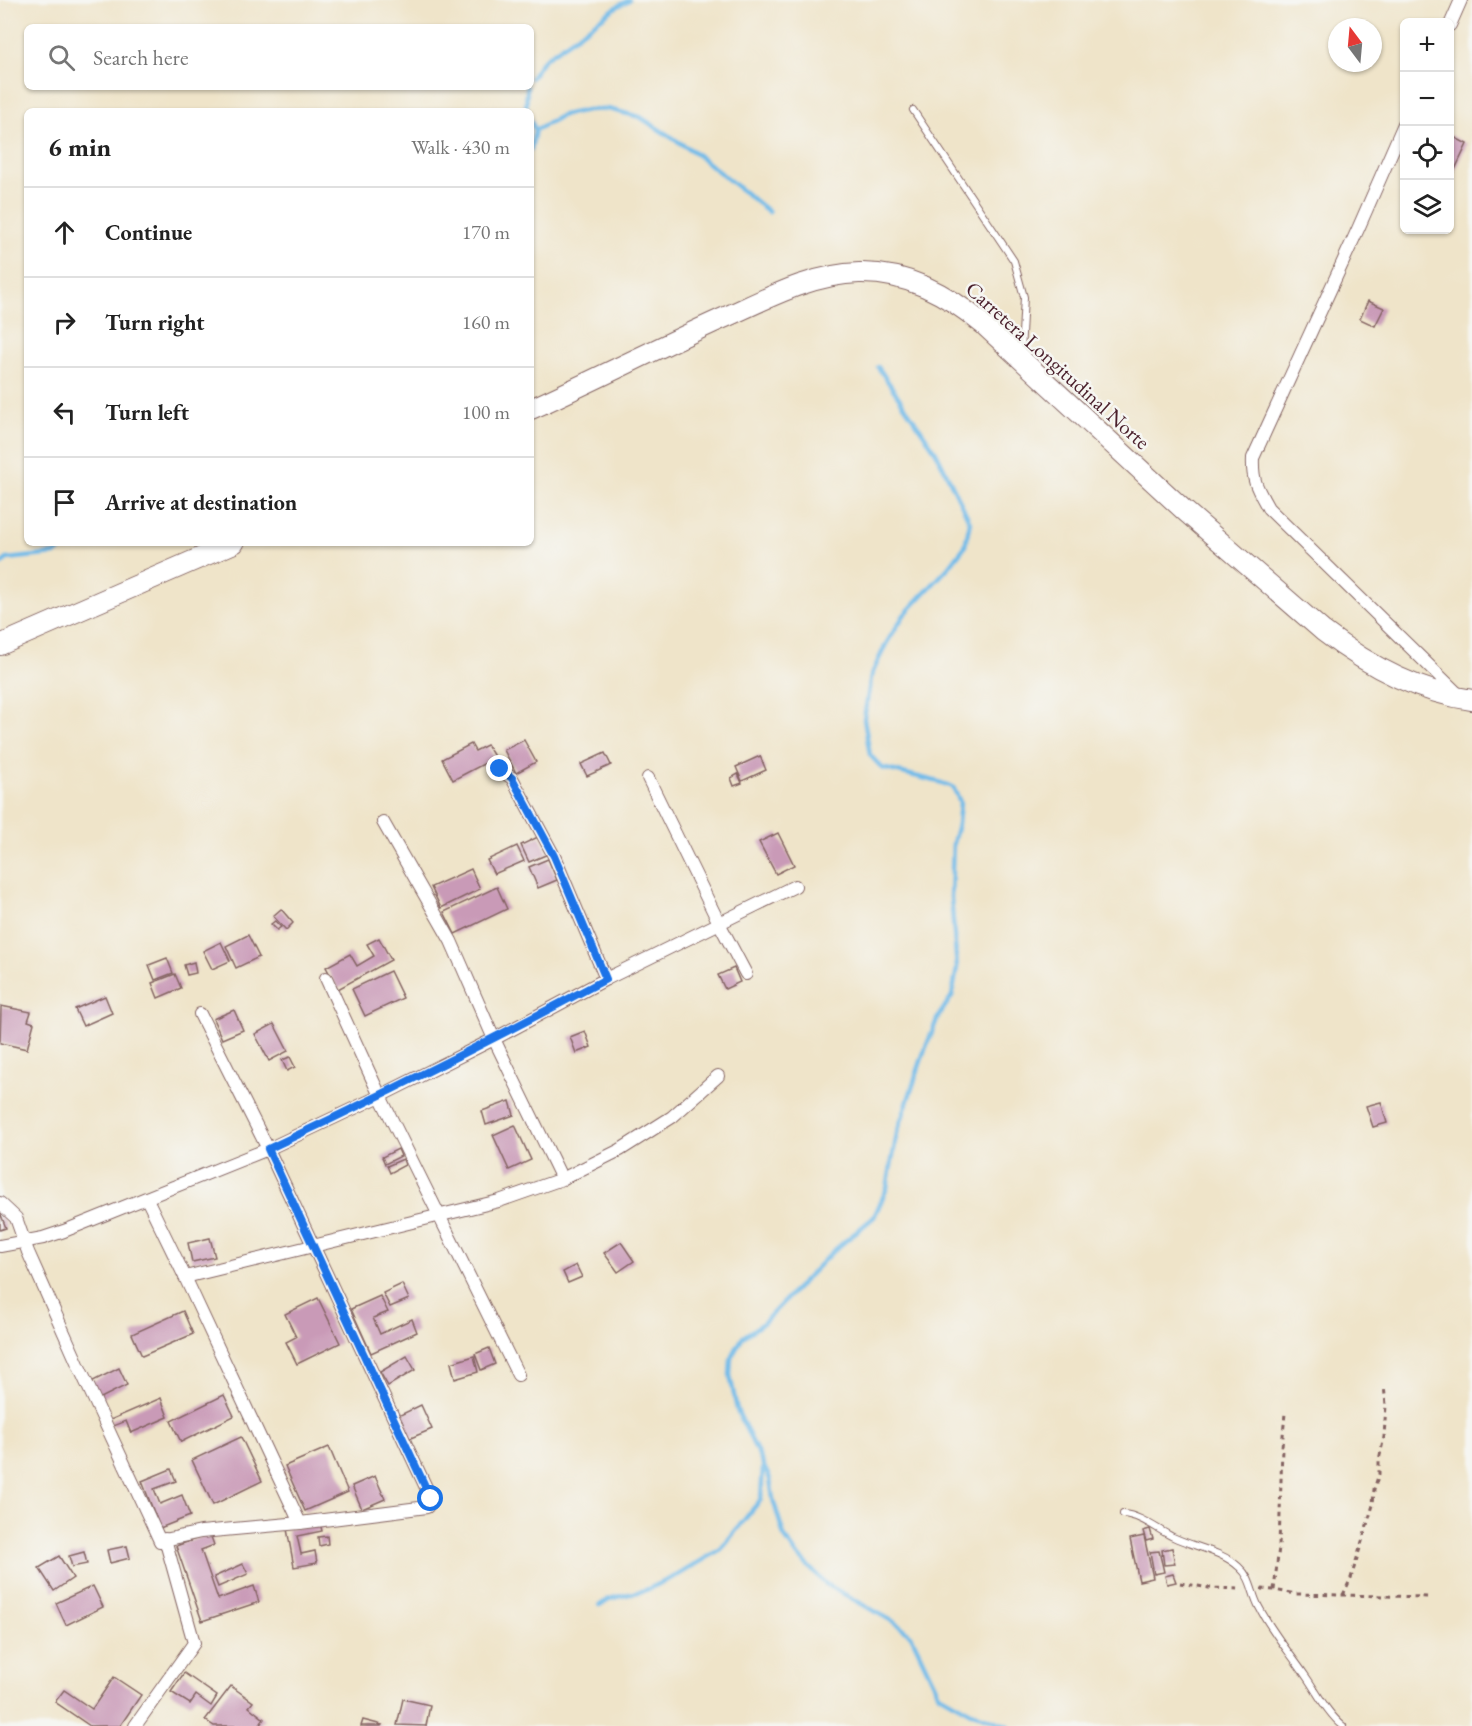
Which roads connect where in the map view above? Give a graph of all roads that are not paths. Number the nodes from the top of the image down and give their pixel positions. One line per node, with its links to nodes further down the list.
1 (1461, 0): 2 (street)
2 (1452, 18)
3 (913, 110): 5 (lane)
4 (1403, 126): 9 (street)
5 (1020, 359): 6 (main road, Carretera Longitudinal Norte); 9 (main road, Carretera Longitudinal Norte)
6 (534, 408)
7 (227, 546): 8 (main road)
8 (0, 645)
9 (1467, 699)
10 (500, 769): 17 (street)
11 (648, 778): 14 (street)
12 (383, 822): 19 (street)
13 (795, 886): 14 (street)
14 (719, 923): 15 (street); 17 (street)
15 (746, 974)
16 (326, 978): 21 (street)
17 (606, 979): 19 (street)
18 (200, 1014): 22 (street)
19 (494, 1039): 21 (street); 23 (street)
20 (718, 1076): 23 (street)
21 (380, 1096): 22 (street); 26 (street)
22 (268, 1149): 24 (street); 29 (street)
23 (562, 1179): 26 (street)
24 (147, 1199): 27 (street); 30 (street)
25 (0, 1203): 27 (street)
26 (439, 1216): 29 (street); 31 (street)
27 (26, 1242): 28 (street); 34 (street)
28 (0, 1246)
29 (312, 1247): 30 (street); 33 (street)
30 (185, 1276): 33 (street)
31 (518, 1375)
32 (1124, 1514): 36 (lane)
33 (300, 1523): 34 (street)
34 (165, 1539): 35 (street)
35 (135, 1726)
36 (1343, 1726)

